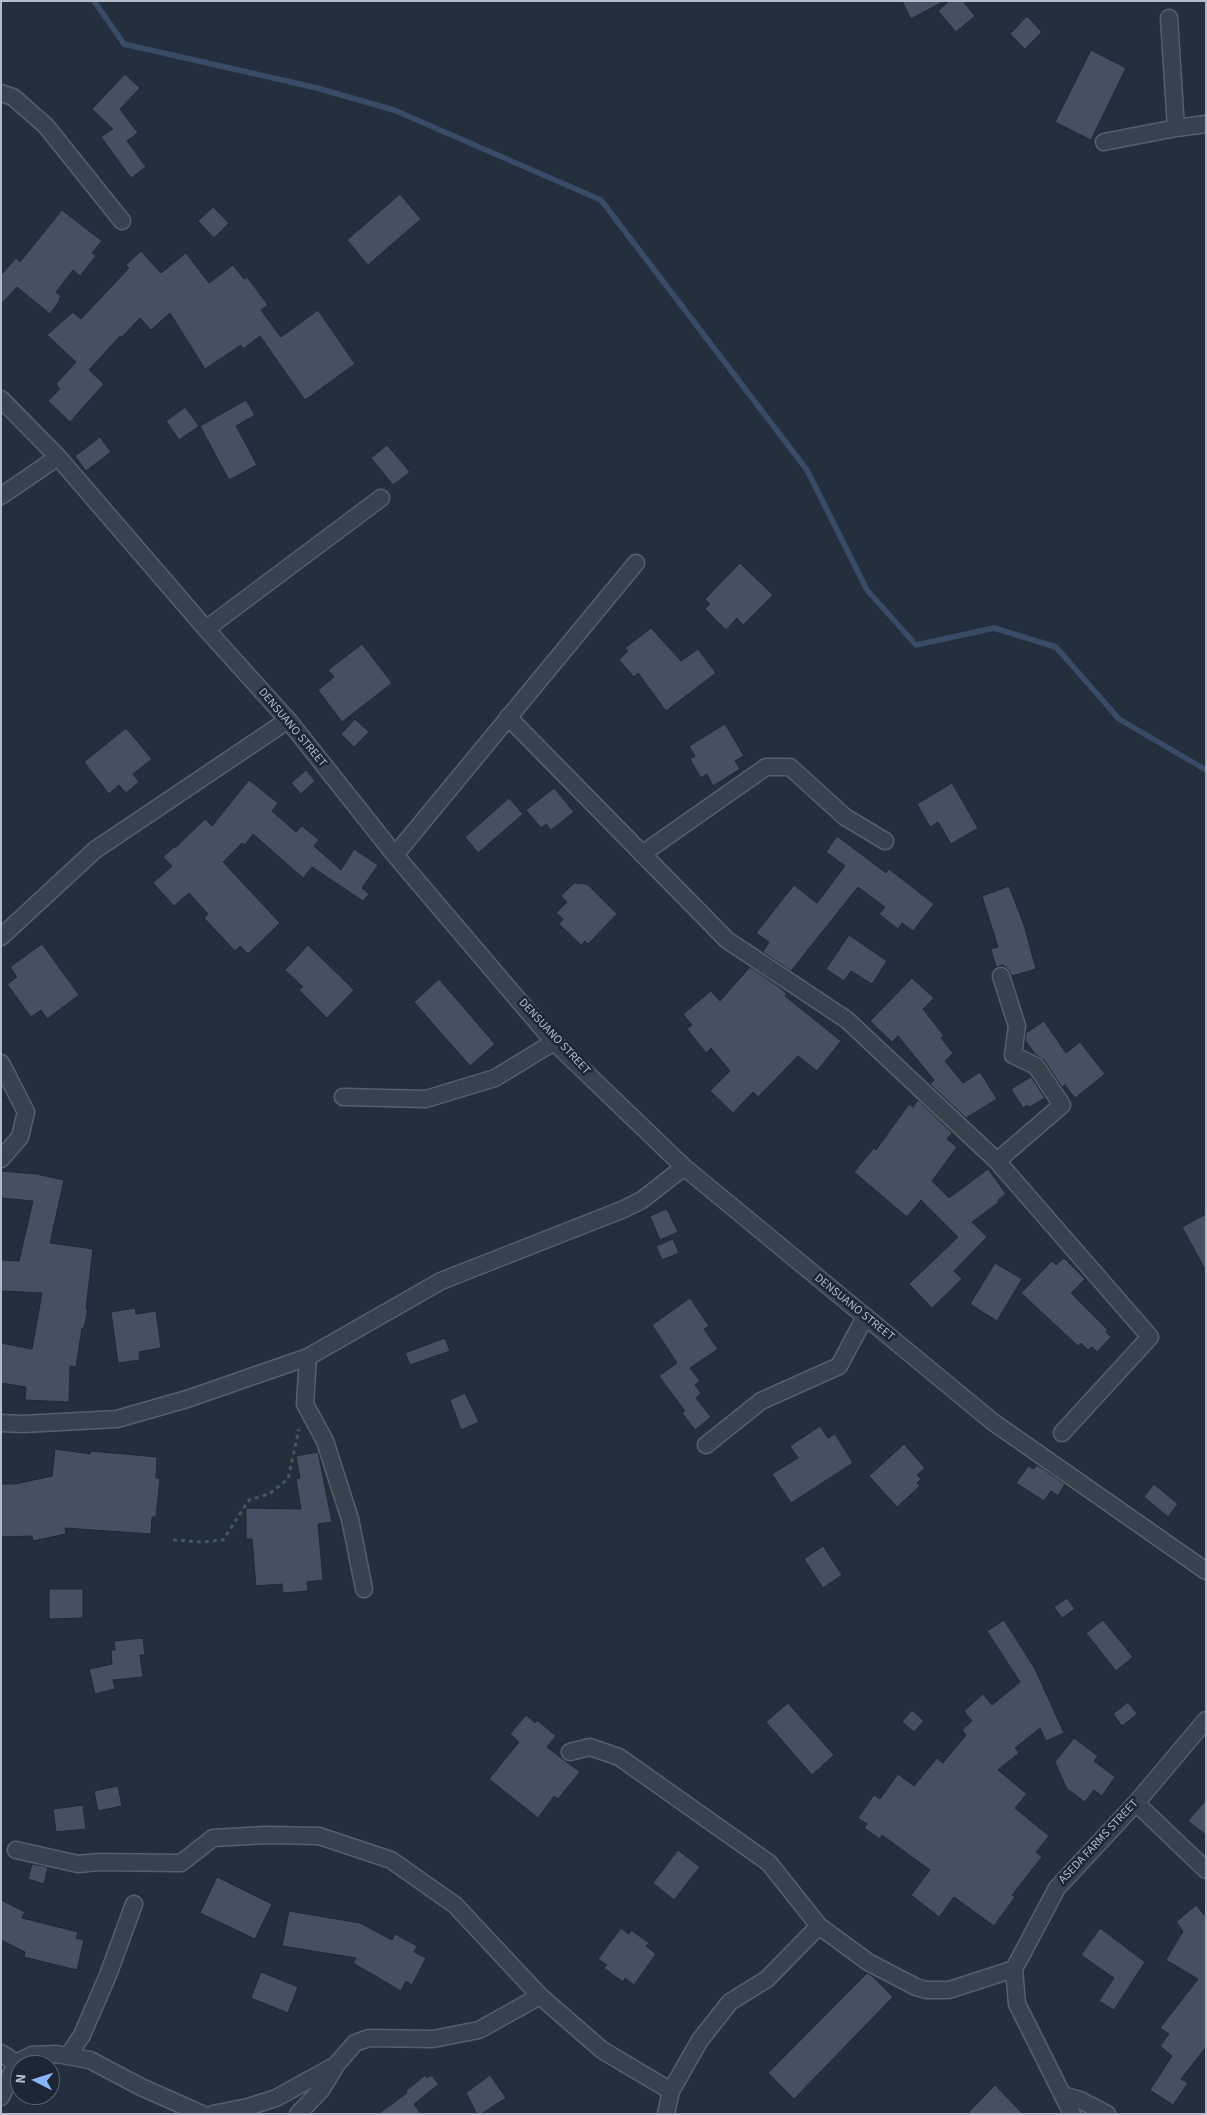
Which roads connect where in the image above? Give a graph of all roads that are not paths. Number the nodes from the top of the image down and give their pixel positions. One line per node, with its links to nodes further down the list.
1 (1169, 18): 4 (street)
2 (1, 92): 6 (street)
3 (1206, 124): 4 (street)
4 (1176, 128): 5 (street)
5 (1104, 142)
6 (122, 221)
7 (1, 399): 8 (street, DENSUANO STREET)
8 (58, 457): 9 (street); 12 (street, DENSUANO STREET)
9 (1, 496)
10 (381, 498): 12 (street)
11 (636, 563): 13 (street)
12 (206, 629): 14 (street, DENSUANO STREET)
13 (508, 718): 16 (street); 17 (street)
14 (288, 720): 17 (street, DENSUANO STREET); 18 (street)
15 (884, 841): 16 (street)
16 (642, 854): 24 (street)
17 (395, 855): 20 (street, DENSUANO STREET)
18 (1, 937)
19 (1000, 976): 24 (street)
20 (554, 1042): 22 (street); 25 (street, DENSUANO STREET)
21 (1, 1063): 23 (street)
22 (343, 1097)
23 (1, 1159)
24 (997, 1161): 29 (street)
25 (684, 1167): 26 (street, DENSUANO STREET); 27 (street)
26 (865, 1318): 30 (street); 31 (street, DENSUANO STREET)
27 (308, 1357): 28 (street); 32 (street)
28 (1, 1423)
29 (1062, 1433)
30 (706, 1444)
31 (1206, 1571)
32 (364, 1589)
33 (1206, 1720): 35 (street, ASEDA FARMS STREET)
34 (570, 1752): 39 (street)
35 (1136, 1803): 37 (street); 40 (street, ASEDA FARMS STREET)
36 (16, 1850): 41 (street)
37 (1206, 1870)
38 (134, 1904): 43 (street)
39 (819, 1926): 40 (street); 46 (street)
40 (1014, 1969): 47 (street)
41 (540, 1996): 44 (street); 46 (street)
42 (60, 2056): 43 (street)
43 (68, 2056): 49 (street)
44 (336, 2065): 50 (street); 51 (street)
45 (10, 2077): 48 (street)
46 (670, 2091): 52 (street)
47 (1063, 2095): 53 (street); 54 (street)
48 (1, 2097)
49 (202, 2114)
50 (213, 2114)
51 (298, 2114)
52 (666, 2114)
53 (1072, 2114)
54 (1107, 2114)

